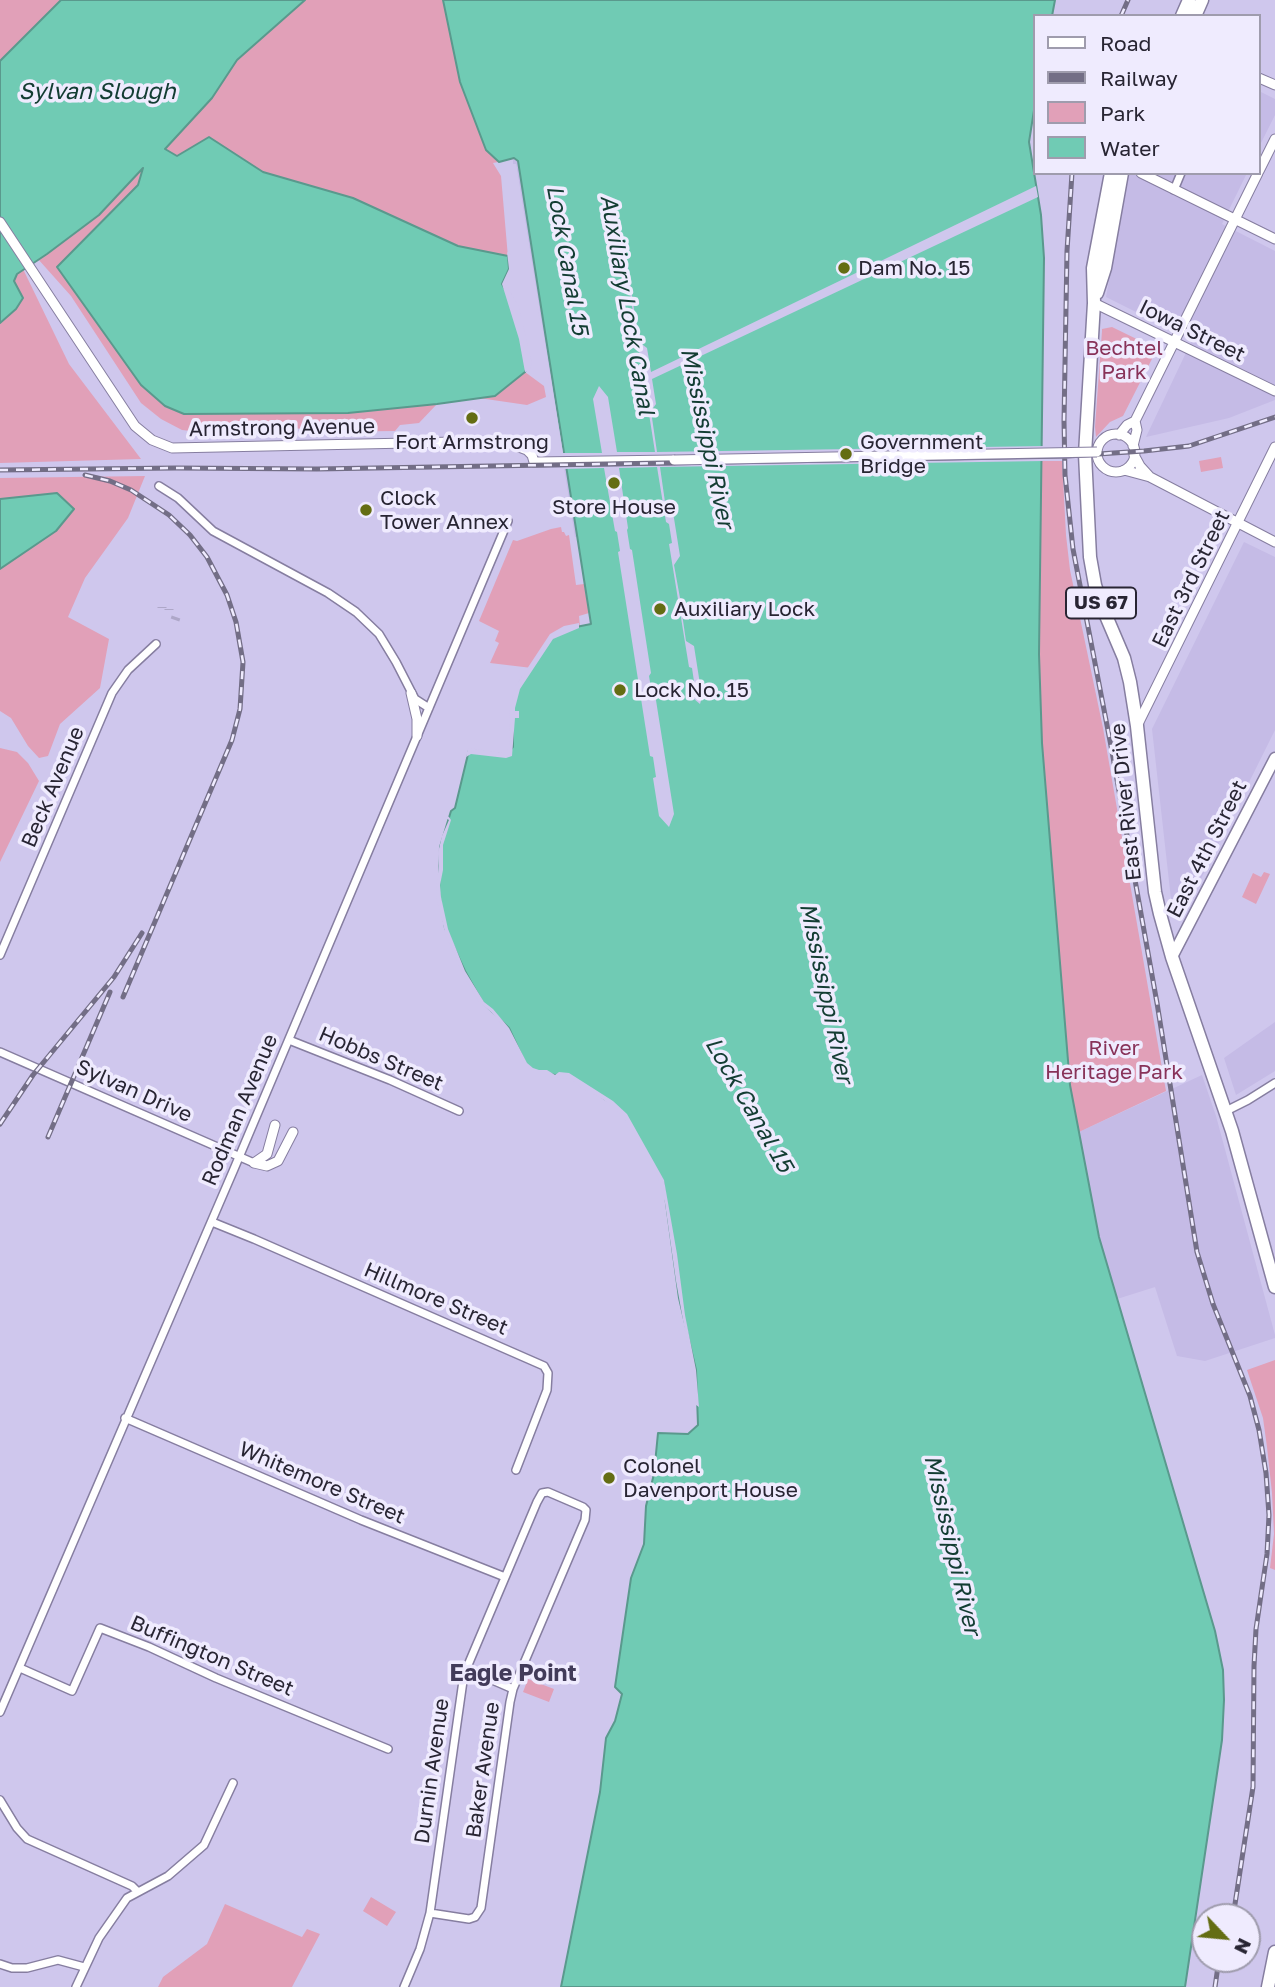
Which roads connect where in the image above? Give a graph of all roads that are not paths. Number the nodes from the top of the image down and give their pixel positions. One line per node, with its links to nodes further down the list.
1 (1275, 139): 2 (street)
2 (1261, 168)
3 (1111, 175): 12 (main road, East River Drive / US 67)
4 (1122, 175): 12 (main road, East River Drive / US 67)
5 (1145, 175): 8 (street)
6 (1180, 175): 8 (street)
7 (1258, 175): 9 (street)
8 (1174, 190): 9 (street)
9 (1236, 219): 11 (street); 13 (street)
10 (0, 222): 19 (street, Armstrong Avenue, bridge)
11 (1275, 239)
12 (1094, 303): 13 (street, Iowa Street); 29 (main road, East River Drive / US 67)
13 (1175, 342): 14 (street, Iowa Street); 15 (street)
14 (1275, 391)
15 (1136, 421): 16 (street); 18 (street)
16 (1119, 435): 18 (street); 19 (street)
17 (1275, 447): 24 (street, East 3rd Street)
18 (1133, 450): 20 (street); 21 (street)
19 (1097, 452): 20 (street)
20 (1124, 470): 21 (street)
21 (1150, 477): 24 (street)
22 (159, 486): 27 (street)
23 (508, 521): 28 (street, Rodman Avenue)
24 (1237, 524): 25 (street); 29 (street, East 3rd Street)
25 (1275, 542)
26 (156, 644): 32 (street, Beck Avenue)
27 (411, 692): 28 (street); 30 (street)
28 (429, 708): 30 (street, Rodman Avenue)
29 (1137, 726): 33 (main road, East River Drive / US 67)
30 (417, 736): 34 (street, Rodman Avenue)
31 (1275, 758): 33 (main road, East 4th Street)
32 (0, 955)
33 (1172, 957): 38 (main road, East River Drive / US 67)
34 (289, 1040): 37 (street, Hobbs Street); 41 (street, Rodman Avenue)
35 (0, 1052): 41 (street, Sylvan Drive)
36 (1275, 1083): 38 (street)
37 (459, 1111)
38 (1226, 1111): 44 (main road, East River Drive / US 67)
39 (275, 1125): 42 (street)
40 (293, 1132): 42 (street)
41 (239, 1155): 42 (street, Sylvan Drive); 43 (street, Rodman Avenue)
42 (254, 1163)
43 (212, 1222): 46 (street, Rodman Avenue); 47 (street, Hillmore Street)
44 (1271, 1254): 45 (main road, East River Drive / US 67)
45 (1275, 1287)
46 (125, 1418): 49 (street, Whitemore Street); 50 (street, Rodman Avenue)
47 (516, 1470)
48 (586, 1510): 49 (street, Durnin Avenue); 52 (street, Baker Avenue)
49 (505, 1577): 51 (street, Durnin Avenue)
50 (20, 1668): 53 (street, Rodman Avenue); 54 (street, Buffington Street)
51 (467, 1669): 52 (street); 58 (street, Durnin Avenue)
52 (513, 1689): 58 (street, Baker Avenue)
53 (0, 1712)
54 (388, 1749)
55 (233, 1783): 57 (street)
56 (0, 1800): 57 (street)
57 (137, 1891): 61 (street)
58 (430, 1913): 63 (street, Durnin Avenue)
59 (1275, 1952): 64 (main road)
60 (0, 1964): 61 (street)
61 (84, 1967): 62 (street)
62 (76, 1987)
63 (404, 1987)
64 (1268, 1987)

